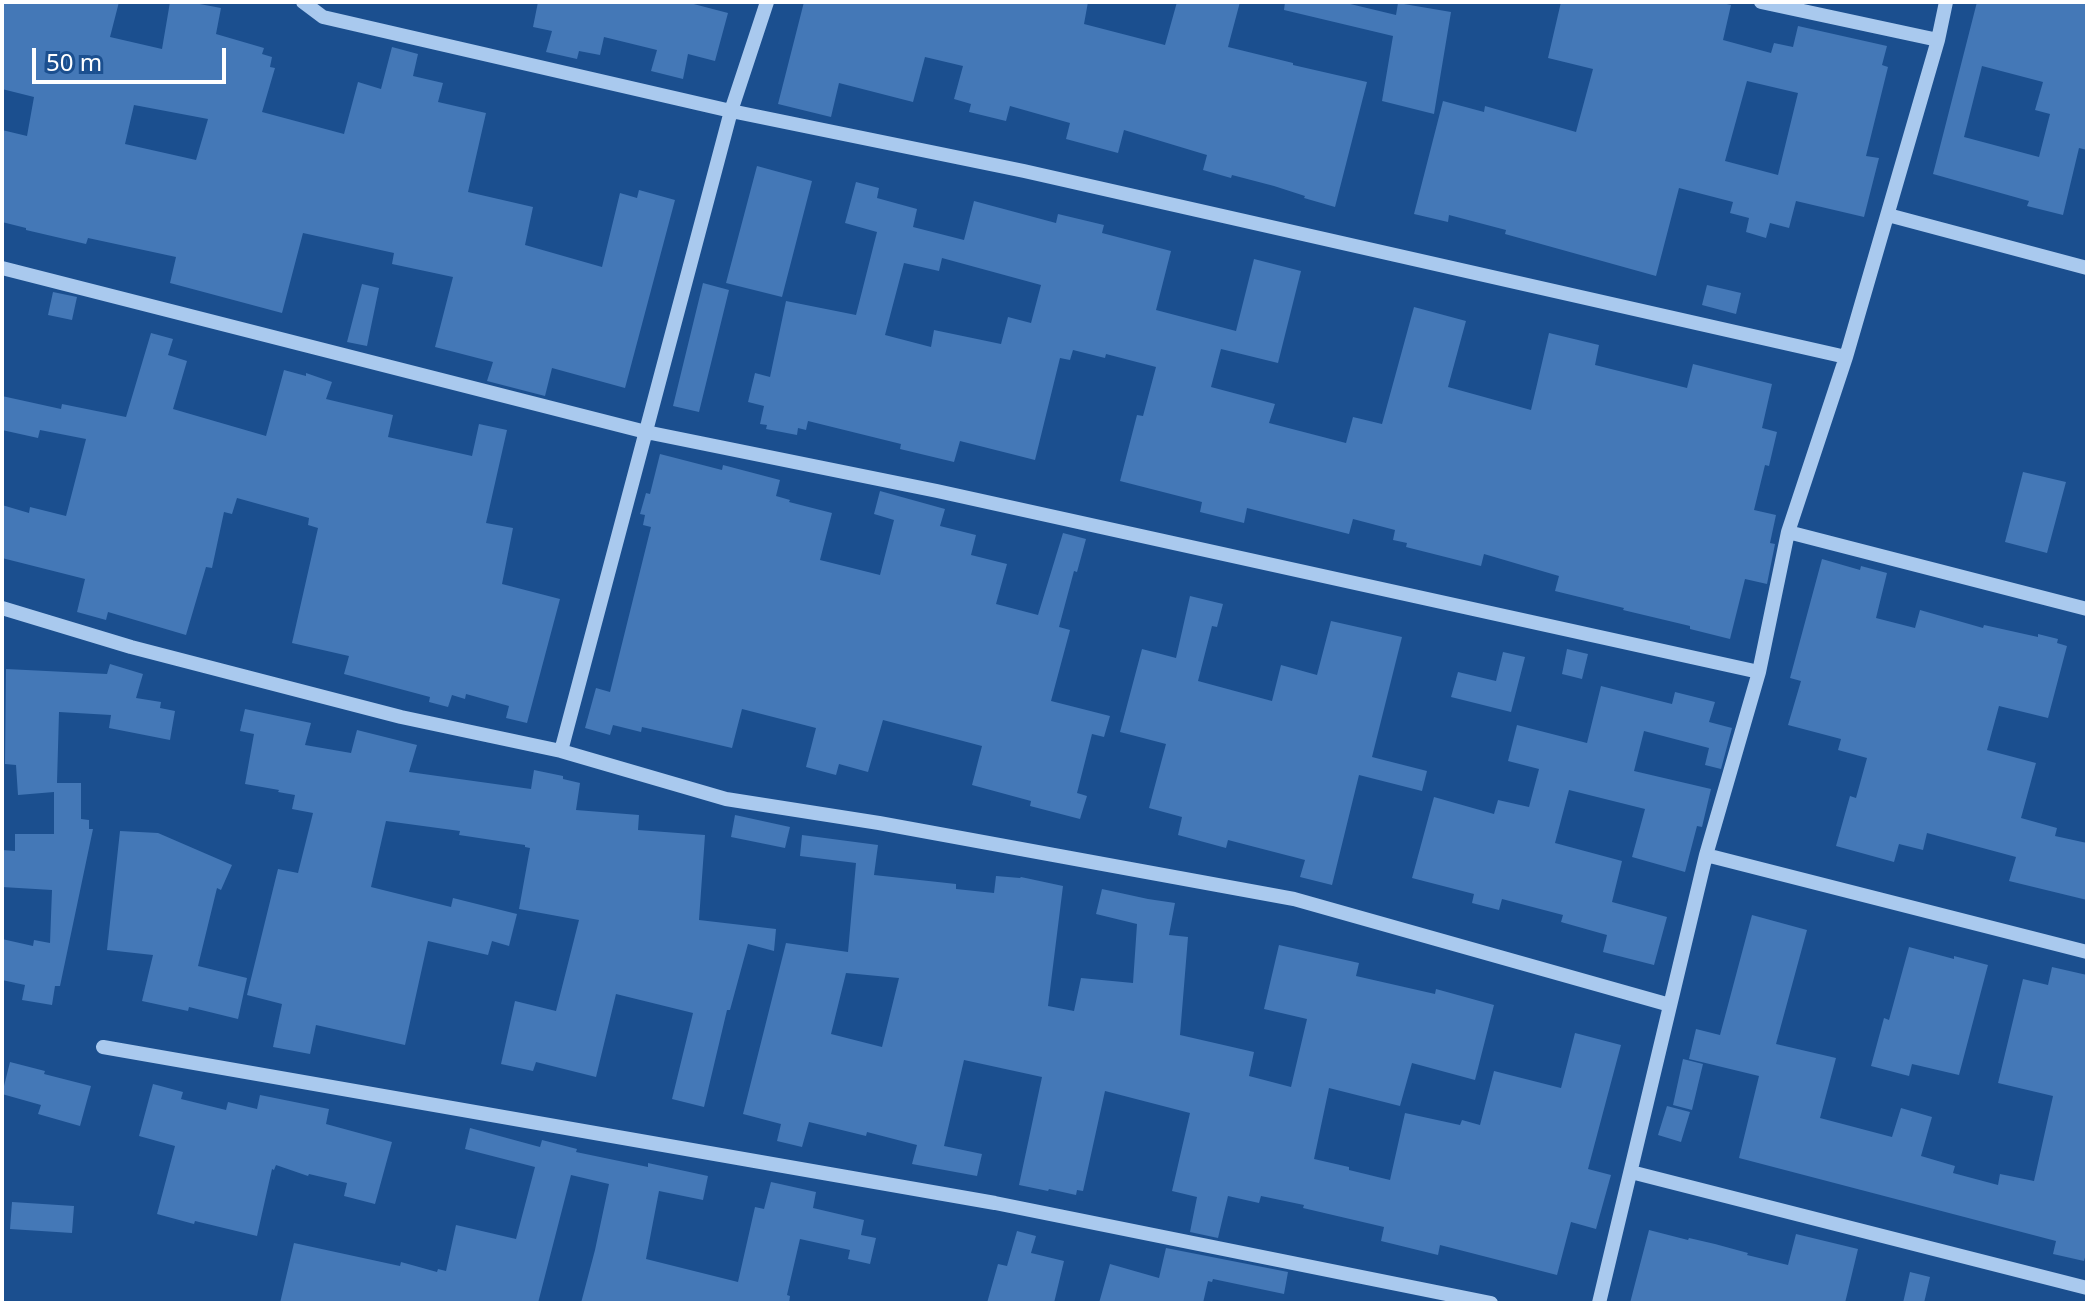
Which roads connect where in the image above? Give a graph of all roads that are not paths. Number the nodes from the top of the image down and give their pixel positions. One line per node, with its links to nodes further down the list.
1 (303, 2): 6 (street)
2 (767, 2): 6 (street)
3 (1761, 2): 5 (street)
4 (1946, 2): 5 (street)
5 (1938, 40): 7 (street)
6 (731, 111): 10 (street); 11 (street)
7 (1888, 215): 9 (street); 10 (street)
8 (2, 268): 11 (street)
9 (2087, 268)
10 (1846, 357): 12 (street)
11 (646, 432): 15 (street); 16 (street)
12 (1788, 532): 14 (street); 15 (street)
13 (2, 608): 16 (street)
14 (2087, 609)
15 (1759, 672): 17 (street)
16 (561, 751): 19 (street)
17 (1706, 855): 18 (street); 19 (street)
18 (2087, 952)
19 (1670, 1005): 21 (street)
20 (103, 1047): 23 (street)
21 (1631, 1172): 22 (street); 24 (street)
22 (2087, 1288)
23 (1491, 1303)
24 (1599, 1303)

